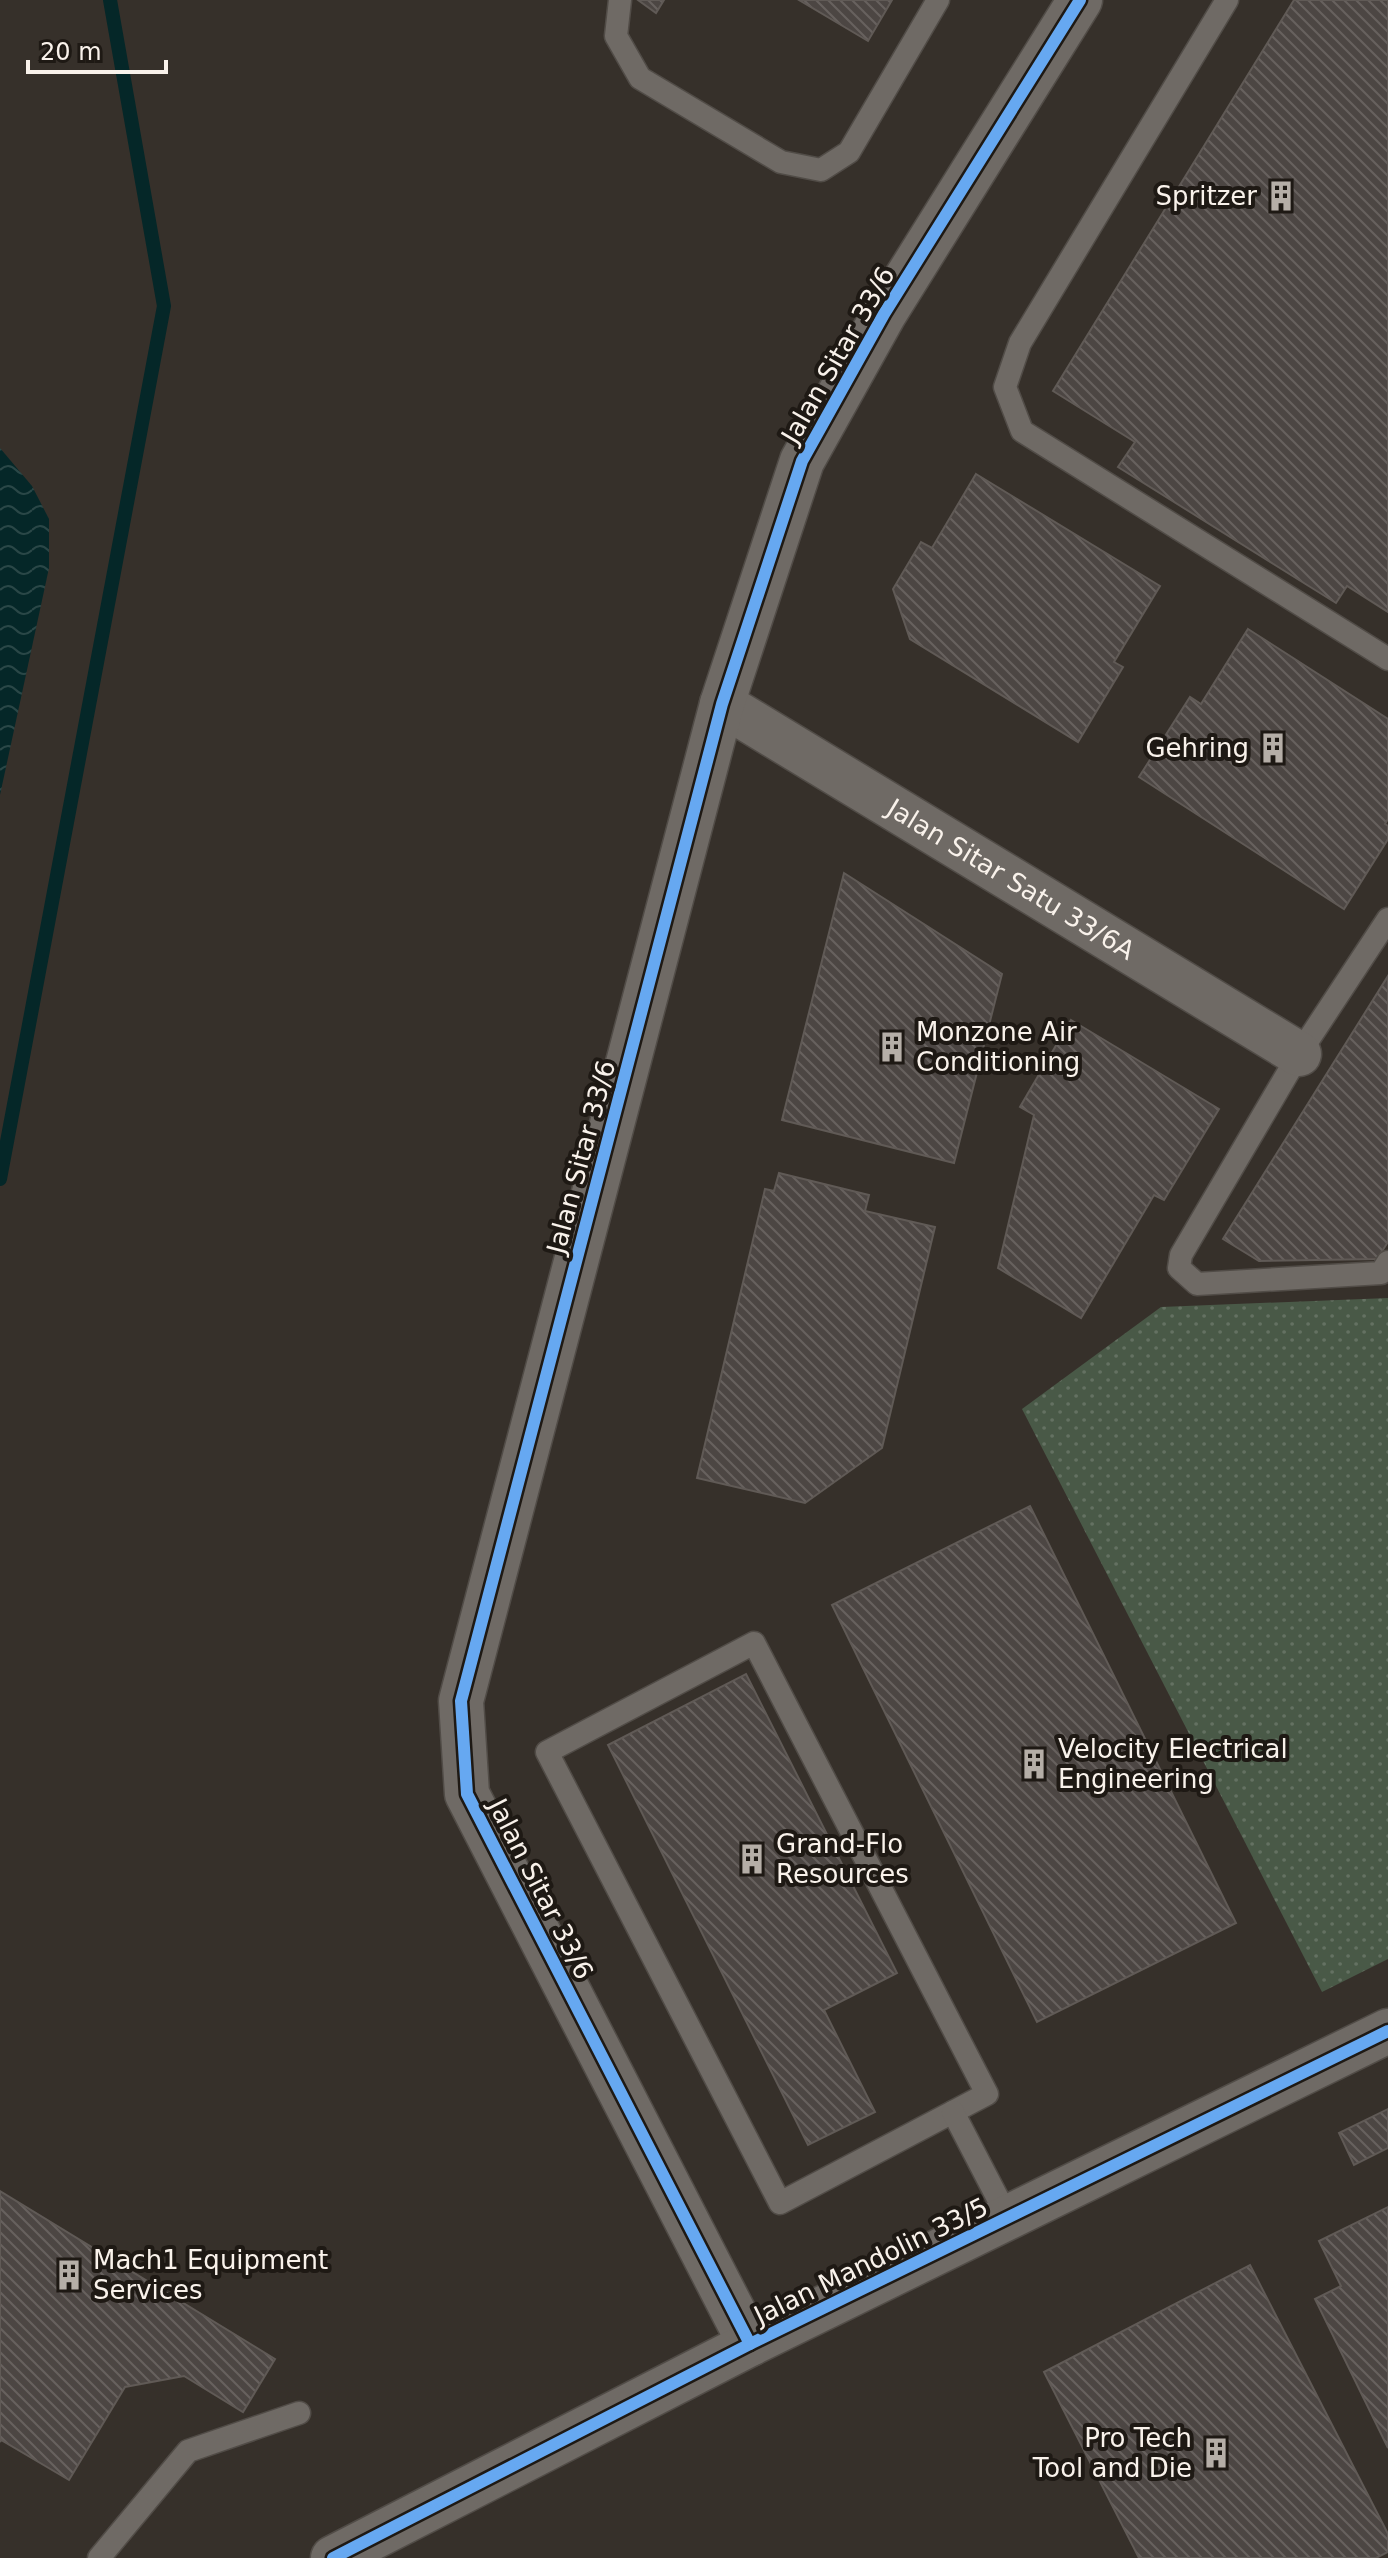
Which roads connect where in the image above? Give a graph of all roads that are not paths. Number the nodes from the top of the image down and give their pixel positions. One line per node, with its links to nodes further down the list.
1 (620, 0): 2 (lane)
2 (938, 0)
3 (1080, 0): 6 (street, Jalan Sitar 33/6)
4 (1227, 0): 5 (lane)
5 (1388, 659)
6 (722, 704): 8 (street, Jalan Sitar Satu 33/6A); 13 (street, Jalan Sitar 33/6)
7 (1388, 919): 8 (lane)
8 (1299, 1054): 9 (lane)
9 (1388, 1262)
10 (1388, 2031): 12 (street, Jalan Mandolin 33/5)
11 (953, 2112): 11 (lane); 12 (lane)
12 (1008, 2218): 13 (street, Jalan Mandolin 33/5)
13 (750, 2344): 15 (street, Jalan Mandolin 33/5)
14 (299, 2413): 16 (lane)
15 (352, 2554)
16 (99, 2558)

